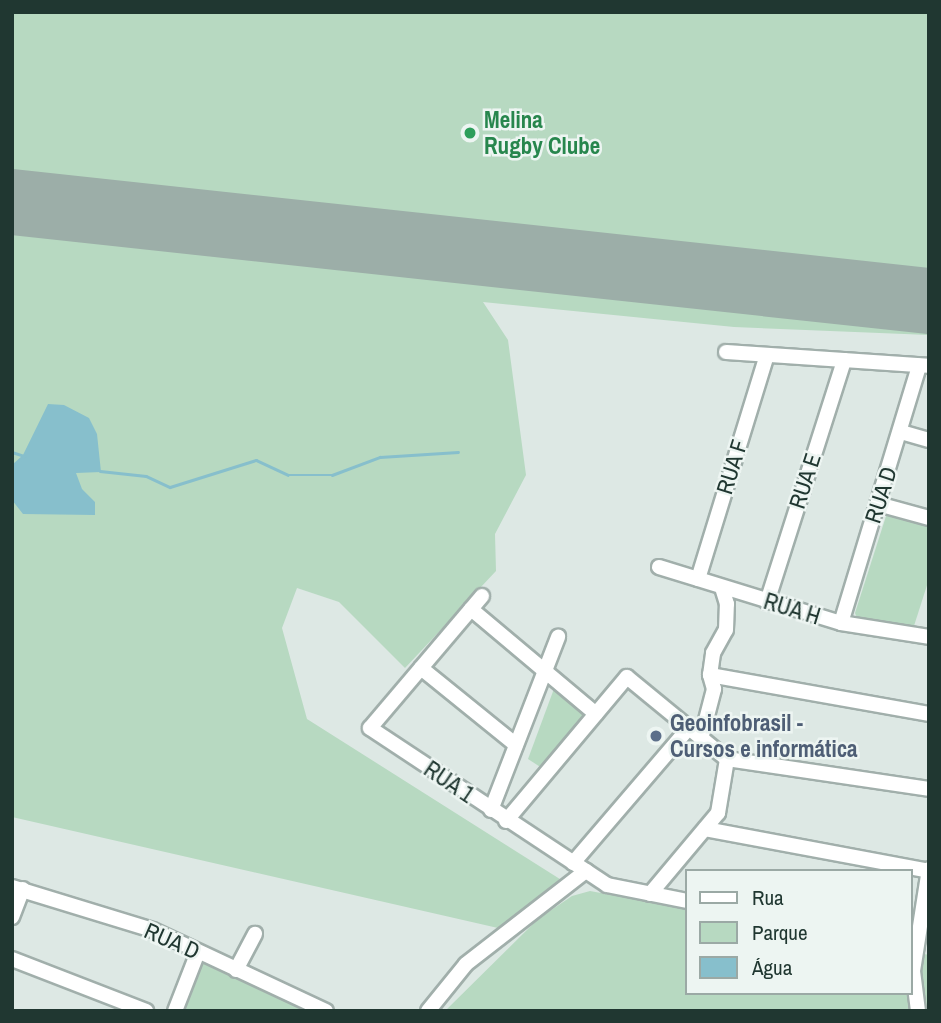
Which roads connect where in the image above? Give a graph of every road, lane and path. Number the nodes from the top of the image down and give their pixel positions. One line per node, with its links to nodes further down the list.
1 (726, 352): 2 (street)
2 (767, 355): 3 (street); 10 (street, RUA F)
3 (844, 360): 4 (street); 13 (street, RUA E)
4 (924, 366): 5 (street, RUA D)
5 (901, 432): 6 (street); 7 (street, RUA D)
6 (929, 440)
7 (878, 504): 8 (street); 15 (street, RUA D)
8 (929, 518)
9 (659, 567): 10 (street, RUA H)
10 (698, 579): 11 (street, RUA H)
11 (722, 588): 13 (street, RUA H); 20 (street)
12 (482, 596): 14 (street, RUA 1)
13 (767, 602): 15 (street, RUA H)
14 (471, 609): 18 (street, RUA 1); 19 (street)
15 (841, 624): 16 (street, RUA H)
16 (929, 636)
17 (558, 637): 19 (street)
18 (421, 668): 25 (street); 28 (street, RUA 1)
19 (545, 671): 21 (street); 25 (street)
20 (710, 674): 22 (street); 24 (street)
21 (596, 714): 23 (street); 29 (street)
22 (929, 714)
23 (688, 729): 24 (street); 31 (street)
24 (701, 739): 26 (street)
25 (516, 746): 28 (street)
26 (727, 760): 27 (street); 30 (street)
27 (929, 789)
28 (491, 810): 29 (street, RUA 1)
29 (506, 821): 31 (street, RUA 1)
30 (705, 829): 32 (street); 35 (street)
31 (573, 863): 33 (street, RUA 1)
32 (929, 870): 39 (street)
33 (586, 871): 35 (street, RUA 1); 43 (street)
34 (18, 888): 37 (street); 40 (street, RUA D)
35 (650, 894): 36 (street, RUA 1)
36 (685, 901)
37 (12, 918)
38 (255, 934): 42 (street)
39 (919, 945): 47 (street)
40 (198, 952): 42 (street, RUA D); 45 (street)
41 (12, 959): 44 (street)
42 (236, 970): 46 (street, RUA D)
43 (429, 1010)
44 (146, 1011)
45 (175, 1011)
46 (326, 1011)
47 (918, 1011)

